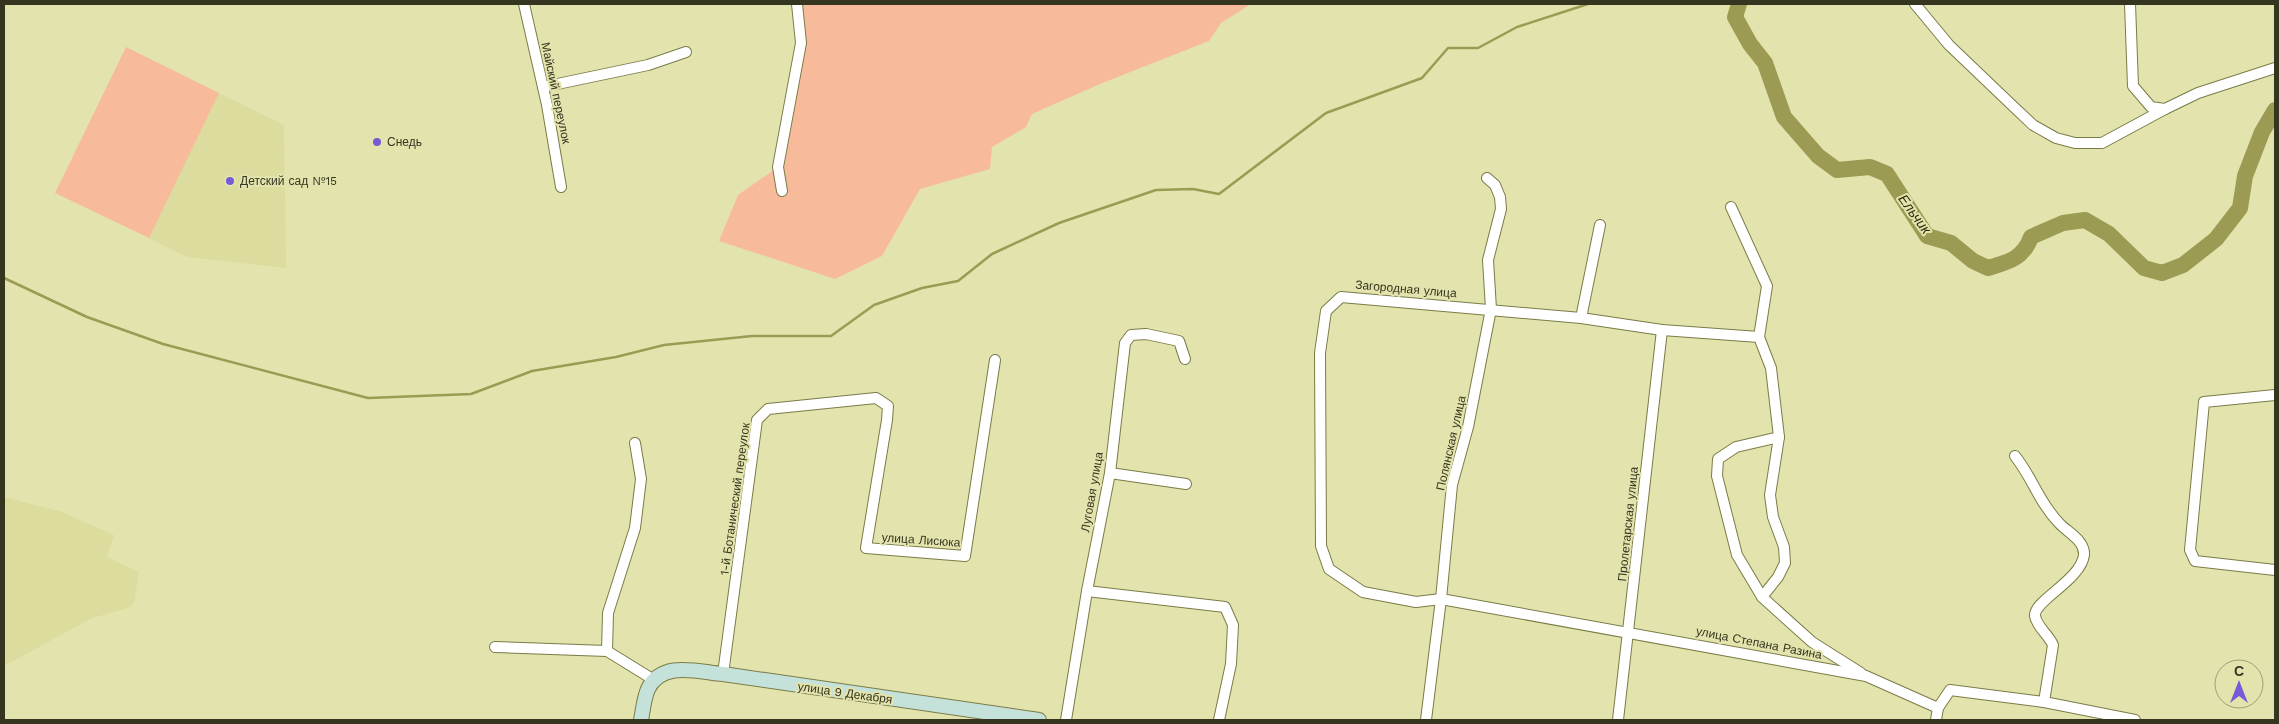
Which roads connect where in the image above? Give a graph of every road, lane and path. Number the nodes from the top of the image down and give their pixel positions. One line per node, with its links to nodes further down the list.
1 (524, 4): 7 (street, Майский переулок)
2 (797, 4): 11 (street)
3 (1916, 4): 8 (street)
4 (2130, 4): 8 (street)
5 (686, 52): 7 (street)
6 (2275, 68): 8 (street)
7 (543, 87): 10 (street, Майский переулок)
8 (2165, 109)
9 (1487, 178): 14 (street, Полянская улица)
10 (561, 187)
11 (782, 191)
12 (1731, 207): 17 (street)
13 (1600, 224): 15 (street)
14 (1491, 309): 15 (street, Загородная улица); 29 (street, Загородная улица); 31 (street, Полянская улица)
15 (1581, 318): 16 (street, Загородная улица)
16 (1662, 330): 17 (street, Загородная улица); 32 (street, Пролетарская улица)
17 (1760, 336): 22 (street)
18 (1185, 359): 25 (street, Луговая улица)
19 (995, 360): 21 (street, улица Лисюка)
20 (2275, 396): 27 (street)
21 (876, 398): 35 (street, 1-й Ботанический переулок)
22 (1779, 437): 30 (street); 30 (street)
23 (635, 443): 34 (street)
24 (2015, 456): 38 (street)
25 (1110, 474): 26 (street); 28 (street, Луговая улица)
26 (1186, 484)
27 (2275, 570)
28 (1087, 591): 42 (street, Луговая улица); 43 (street)
29 (1363, 592): 31 (street, улица Степана Разина)
30 (1762, 597): 36 (street)
31 (1441, 598): 32 (street, улица Степана Разина); 44 (street, Полянская улица)
32 (1628, 631): 36 (street, улица Степана Разина); 45 (street, Пролетарская улица)
33 (495, 647): 34 (street)
34 (608, 651): 37 (street)
35 (723, 674): 37 (street, улица 9 Декабря); 41 (street, улица 9 Декабря)
36 (1866, 676): 39 (street, улица Степана Разина)
37 (654, 680): 40 (street)
38 (2044, 702): 39 (street); 47 (street)
39 (1938, 708): 46 (street)
40 (641, 720)
41 (1039, 720)
42 (1066, 720)
43 (1219, 720)
44 (1426, 720)
45 (1618, 720)
46 (1936, 720)
47 (2135, 720)

